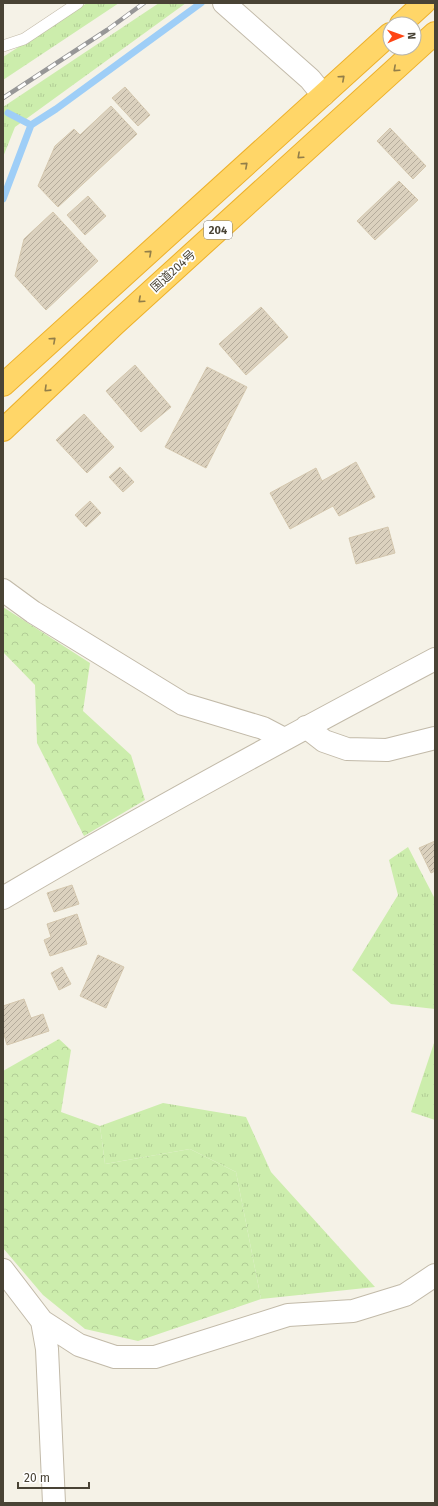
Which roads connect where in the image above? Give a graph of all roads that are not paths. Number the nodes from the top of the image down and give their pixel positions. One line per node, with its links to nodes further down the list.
1 (78, 3): 7 (lane)
2 (424, 3): 4 (highway)
3 (224, 4): 8 (street)
4 (410, 16)
5 (435, 33): 10 (highway, 国道204号 / 204, one-way to 10)
6 (382, 41): 8 (highway, 204, one-way to 6)
7 (3, 46)
8 (323, 95): 9 (highway, 204, one-way to 8)
9 (3, 385)
10 (3, 430)
11 (3, 590): 15 (street)
12 (435, 659): 13 (street)
13 (306, 727): 14 (street); 15 (street)
14 (435, 738)
15 (284, 739): 16 (street)
16 (3, 898)
17 (3, 1270): 19 (street)
18 (435, 1275): 19 (street)
19 (42, 1321): 20 (street)
20 (54, 1503)

